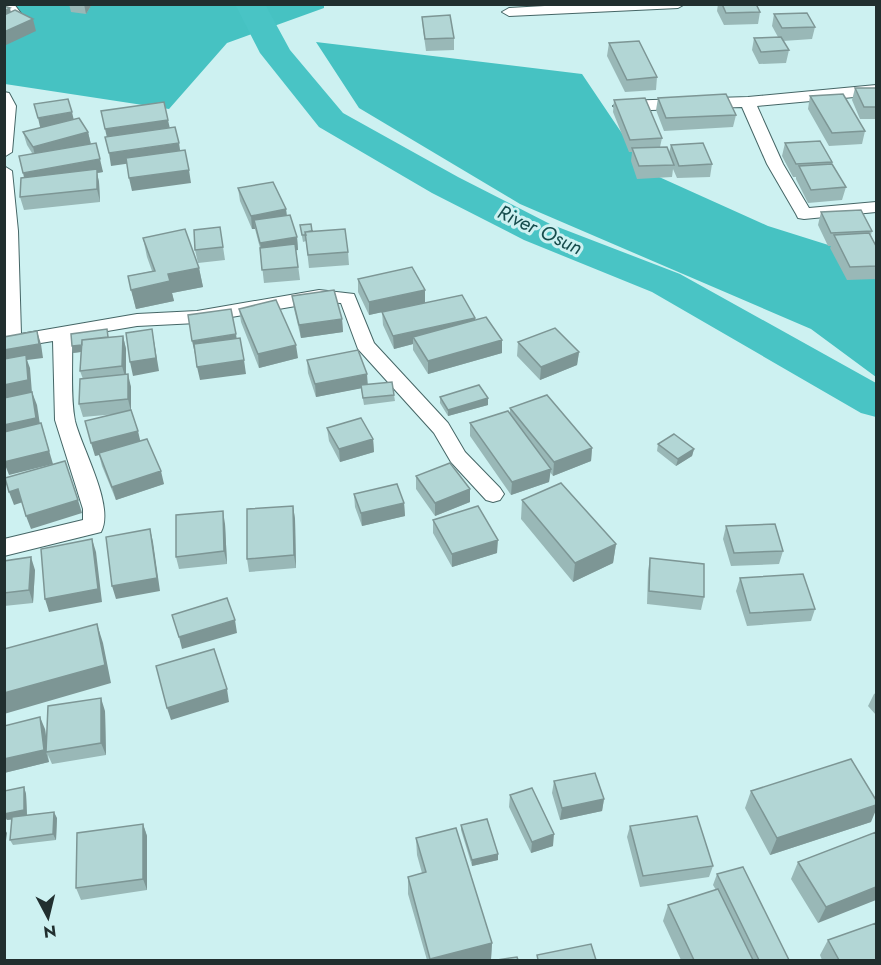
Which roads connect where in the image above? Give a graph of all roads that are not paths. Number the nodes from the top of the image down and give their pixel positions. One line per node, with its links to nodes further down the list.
1 (678, 4): 2 (street)
2 (509, 12)
3 (876, 90): 5 (street)
4 (4, 96): 7 (street)
5 (748, 102): 6 (street); 9 (street)
6 (621, 106)
7 (4, 152)
8 (4, 171): 11 (street)
9 (876, 207)
10 (62, 333): 11 (street); 12 (street); 13 (street)
11 (8, 342)
12 (493, 495)
13 (4, 548)

